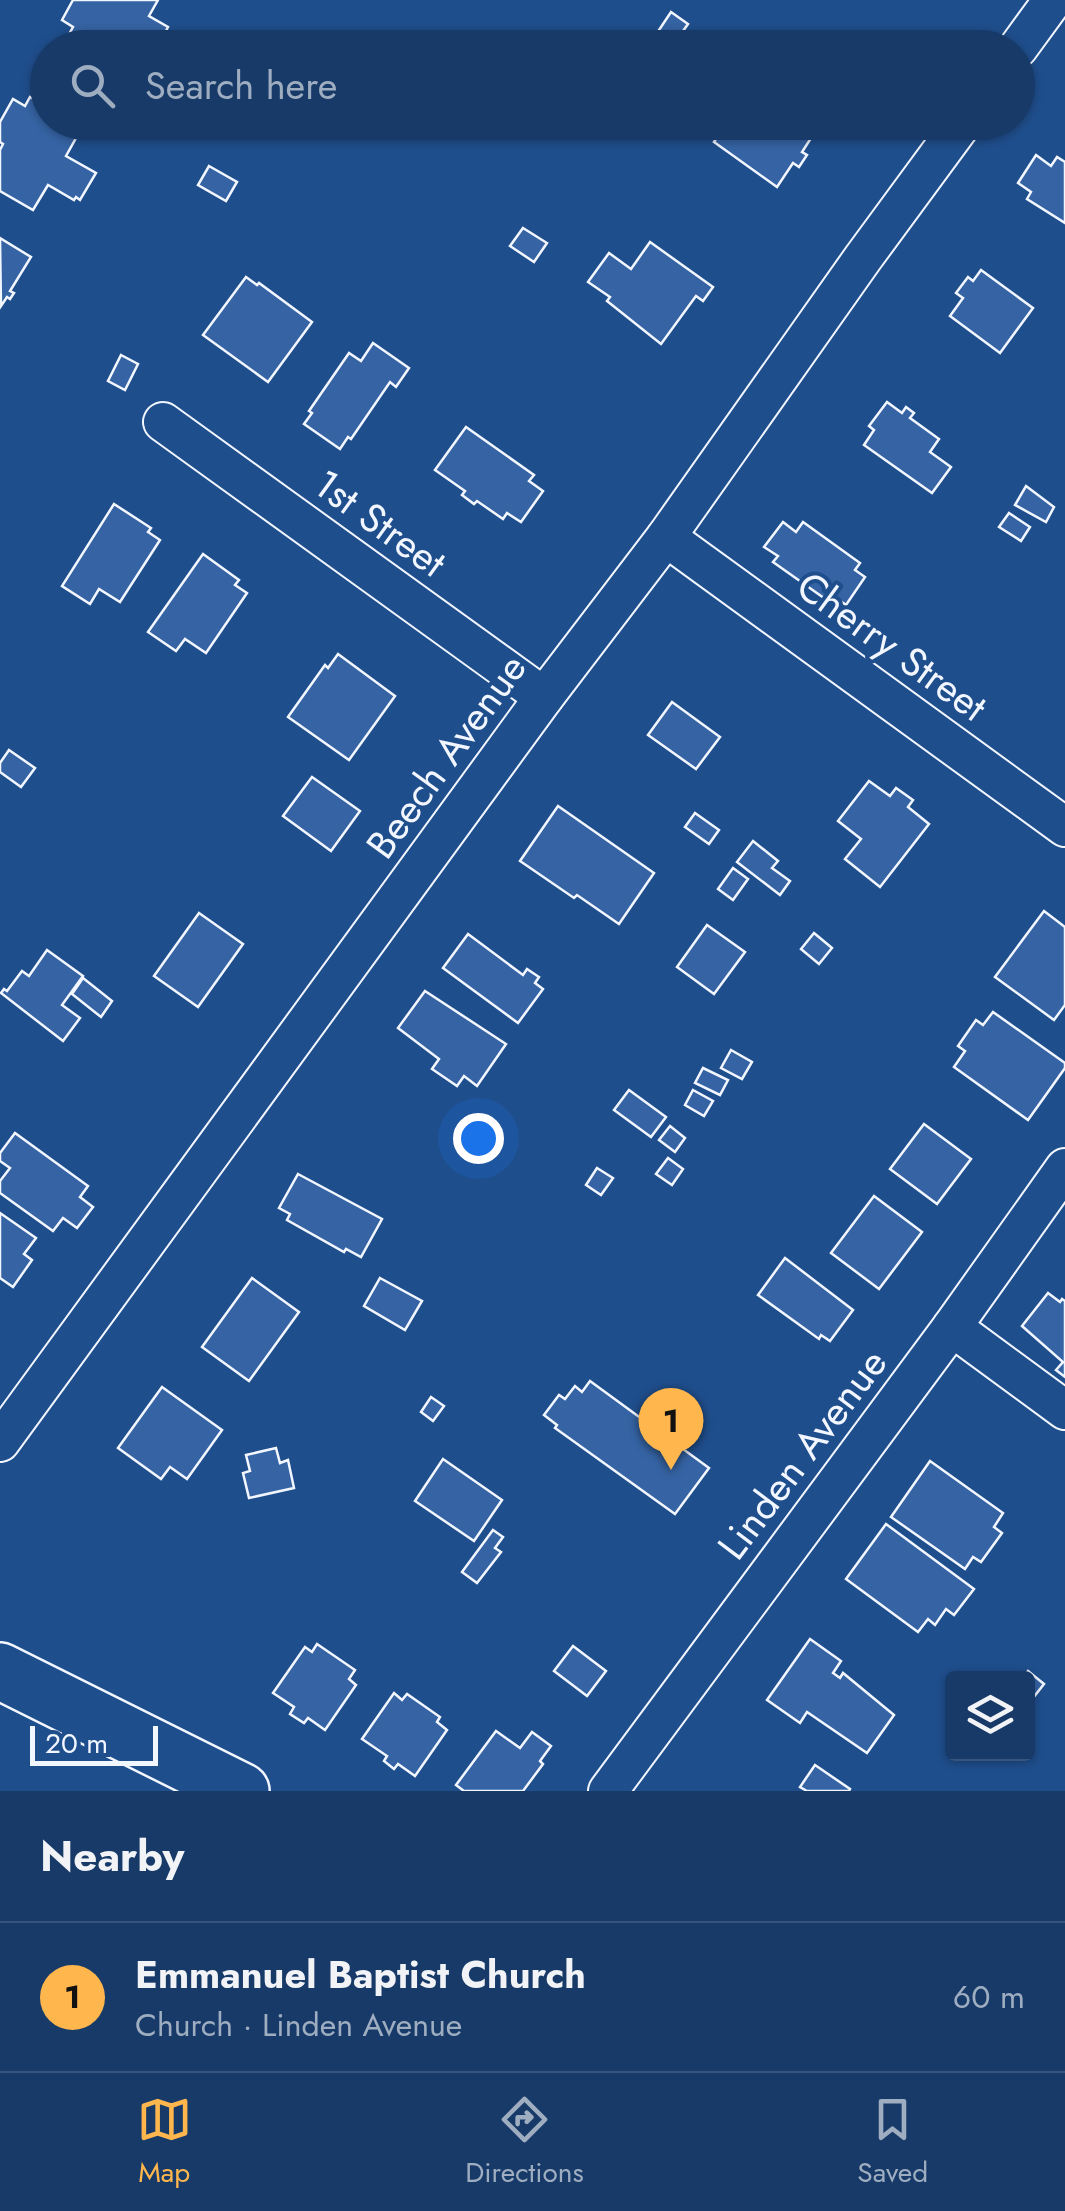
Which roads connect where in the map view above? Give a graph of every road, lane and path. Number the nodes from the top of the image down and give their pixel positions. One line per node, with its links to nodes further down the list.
1 (1052, 0): 2 (street)
2 (1031, 30)
3 (950, 140): 5 (street, Beech Avenue)
4 (162, 422): 6 (street, 1st Street)
5 (666, 538): 6 (street, Beech Avenue); 7 (street, Cherry Street)
6 (544, 697): 11 (street, Beech Avenue)
7 (1065, 827)
8 (1065, 1168): 9 (street, Linden Avenue)
9 (952, 1327): 10 (street); 14 (street, Linden Avenue)
10 (1065, 1410)
11 (0, 1442)
12 (0, 1671): 13 (street)
13 (241, 1791)
14 (608, 1791)

